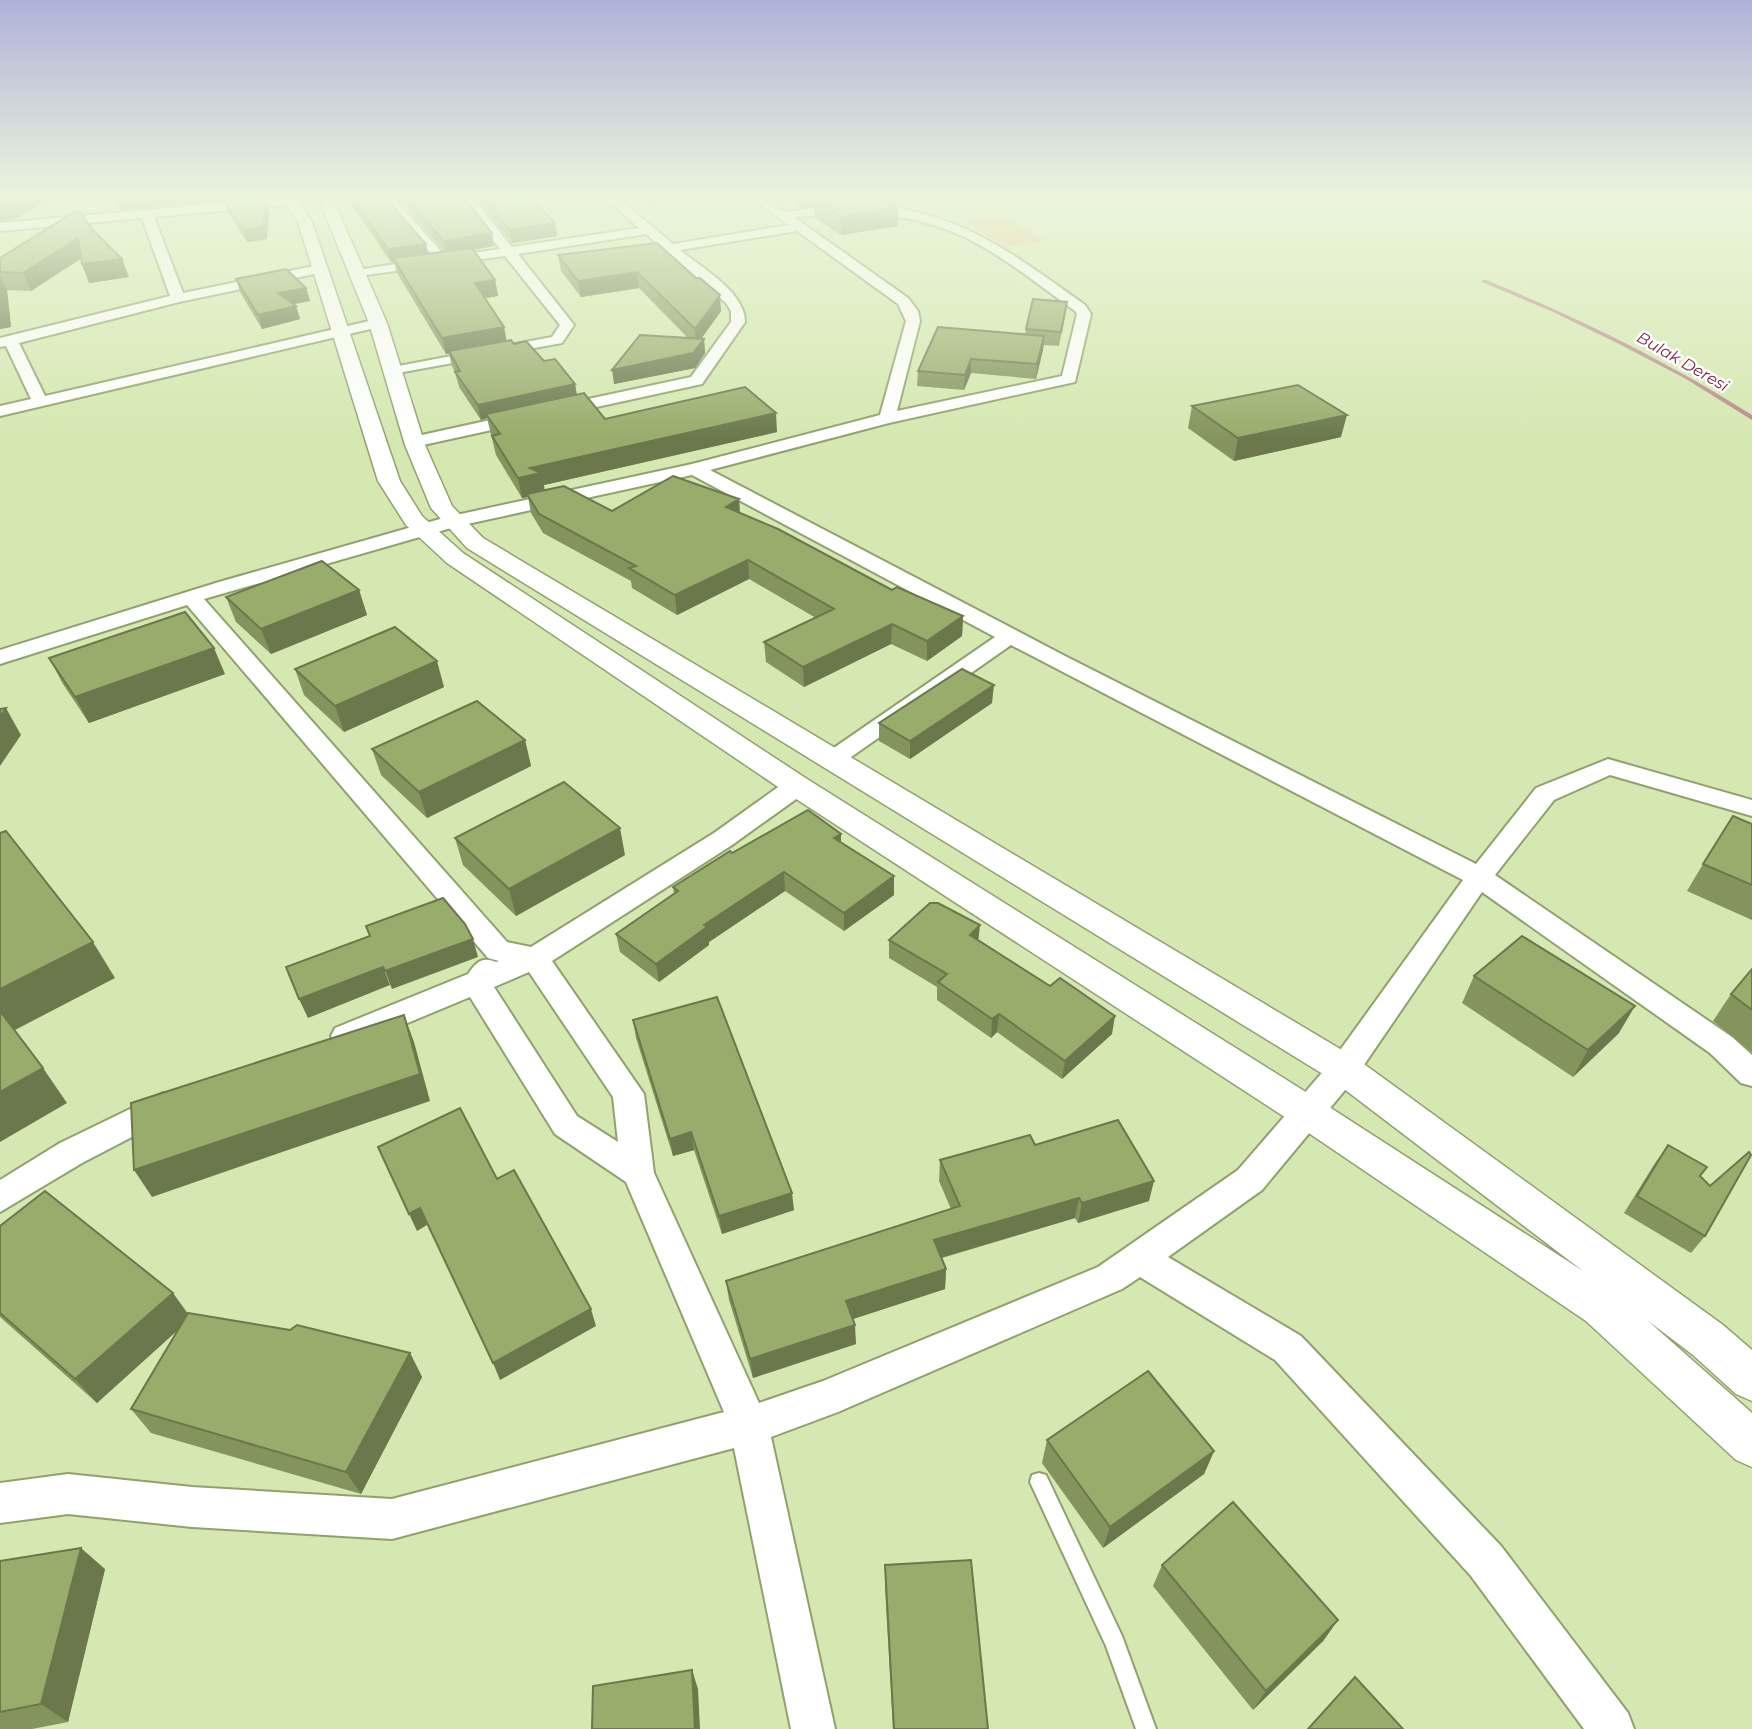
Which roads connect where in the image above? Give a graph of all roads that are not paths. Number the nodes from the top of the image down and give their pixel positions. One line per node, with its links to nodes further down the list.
1 (171, 278): 9 (street)
2 (277, 278): 9 (street)
3 (322, 278): 11 (street)
4 (359, 278): 10 (street)
5 (531, 278): 13 (street)
6 (705, 278): 17 (street)
7 (870, 278): 16 (street)
8 (1036, 278): 16 (street)
9 (178, 298): 12 (street)
10 (378, 323): 11 (street); 13 (street)
11 (339, 333): 14 (street); 20 (street)
12 (5, 342): 14 (street)
13 (393, 372): 17 (street)
14 (40, 401): 15 (street)
15 (0, 411)
16 (887, 418): 18 (street)
17 (414, 442): 19 (street)
18 (694, 469): 19 (street); 22 (street)
19 (454, 521): 20 (street); 24 (street)
20 (424, 529): 21 (street); 25 (street)
21 (191, 597): 23 (street); 28 (street)
22 (1011, 636): 24 (street); 27 (street)
23 (0, 657)
24 (833, 759): 25 (street); 32 (street)
25 (797, 786): 29 (street); 35 (street)
26 (1752, 808): 27 (street)
27 (1479, 877): 32 (street); 33 (street)
28 (498, 951): 29 (street); 30 (street)
29 (536, 958): 30 (street); 36 (street)
30 (477, 982): 31 (street); 36 (street)
31 (319, 1047)
32 (1344, 1069): 35 (street); 39 (street)
33 (1752, 1074)
34 (186, 1098): 37 (street)
35 (1307, 1112): 38 (street); 41 (street)
36 (638, 1173): 40 (street)
37 (0, 1197)
38 (1140, 1258): 40 (street); 46 (street)
39 (1752, 1379)
40 (749, 1425): 43 (street); 44 (street)
41 (1752, 1444)
42 (1039, 1482): 45 (lane)
43 (0, 1503)
44 (813, 1729)
45 (1146, 1729)
46 (1612, 1729)

